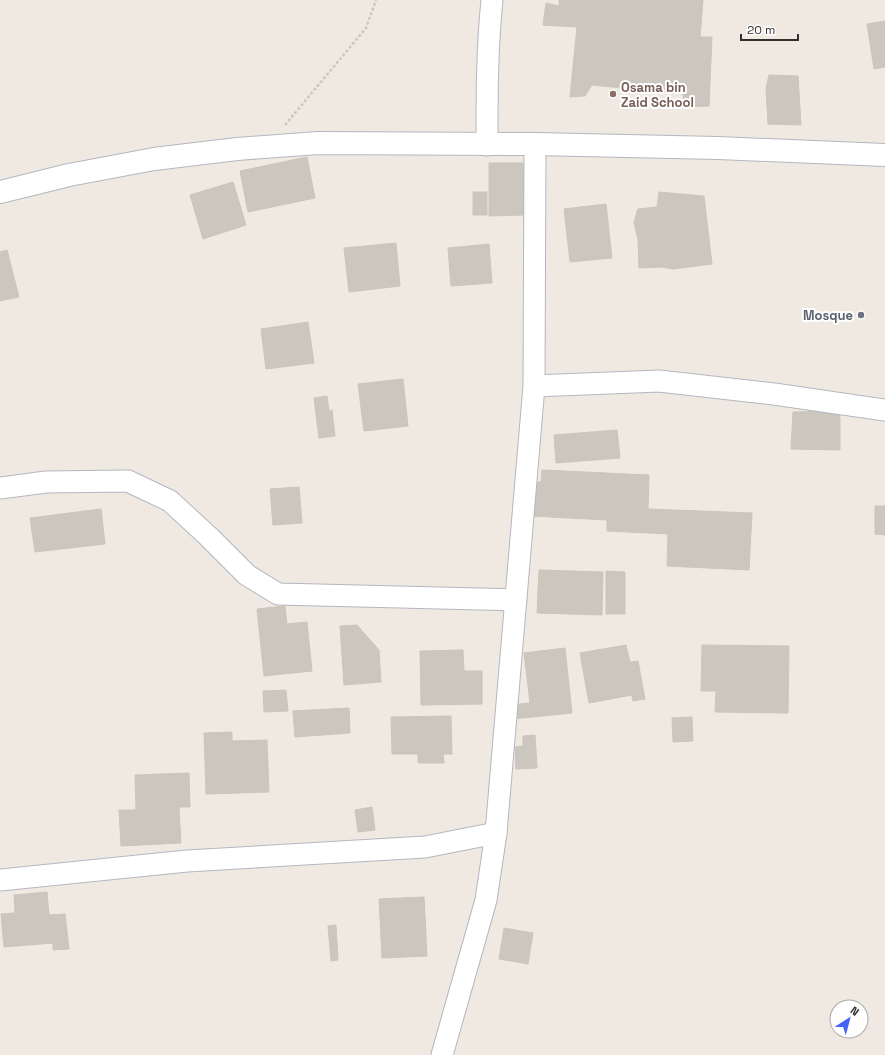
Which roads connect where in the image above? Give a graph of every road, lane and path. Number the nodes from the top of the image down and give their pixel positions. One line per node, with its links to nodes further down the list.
1 (376, 0): 5 (path)
2 (492, 0): 4 (street)
3 (535, 144): 4 (street); 6 (street); 8 (street)
4 (487, 145): 5 (street)
5 (267, 146): 7 (street)
6 (885, 155)
7 (0, 192)
8 (534, 386): 9 (street); 11 (street)
9 (885, 410)
10 (0, 488): 11 (street)
11 (516, 600): 12 (street)
12 (496, 833): 13 (street); 14 (street)
13 (0, 880)
14 (442, 1055)

